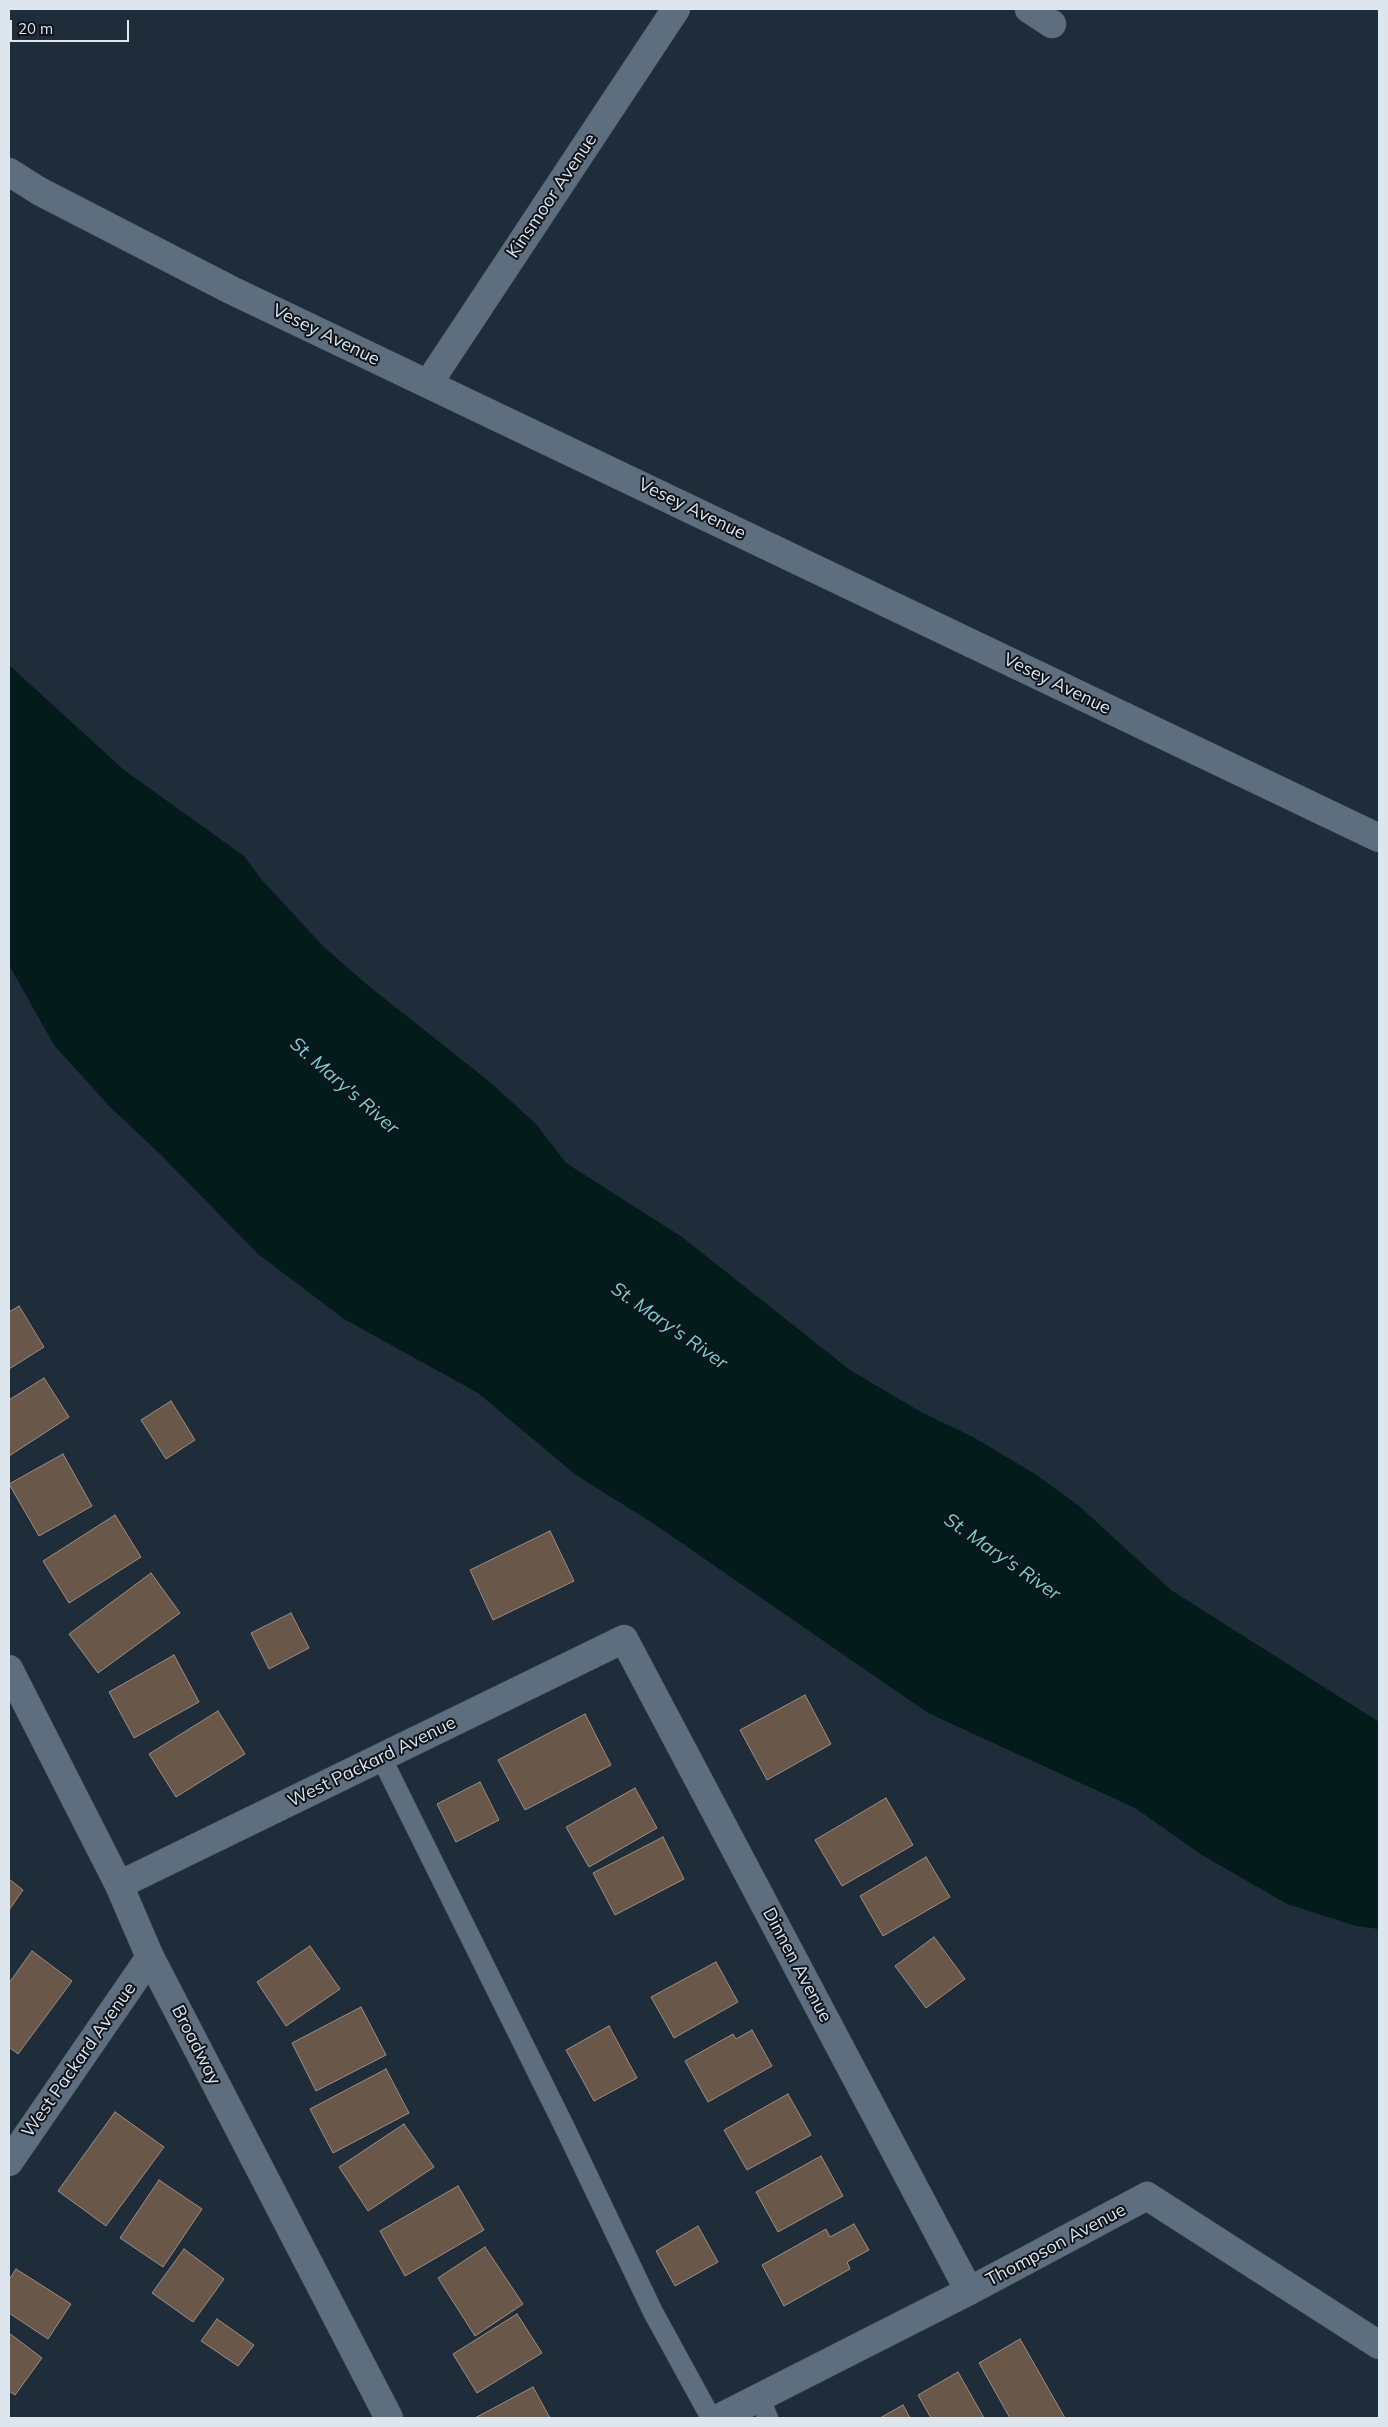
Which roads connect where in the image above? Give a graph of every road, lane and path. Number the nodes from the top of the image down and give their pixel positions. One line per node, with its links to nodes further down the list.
1 (676, 9): 5 (street, Kinsmoor Avenue)
2 (1029, 9): 3 (street)
3 (1052, 24)
4 (9, 172): 5 (street, Vesey Avenue)
5 (428, 384): 6 (street, Vesey Avenue)
6 (1379, 838)
7 (624, 1640): 9 (street, West Packard Avenue); 13 (street, Dinnen Avenue)
8 (9, 1669): 10 (street, Broadway)
9 (380, 1757): 10 (street, West Packard Avenue); 17 (lane)
10 (119, 1885): 11 (street, Broadway)
11 (150, 1957): 12 (street, West Packard Avenue); 16 (street, Broadway)
12 (9, 2162)
13 (969, 2291): 14 (street, Thompson Avenue); 15 (street, Thompson Avenue)
14 (1379, 2345)
15 (764, 2408): 18 (street, Thompson Avenue)
16 (389, 2418)
17 (711, 2418)
18 (719, 2418)

